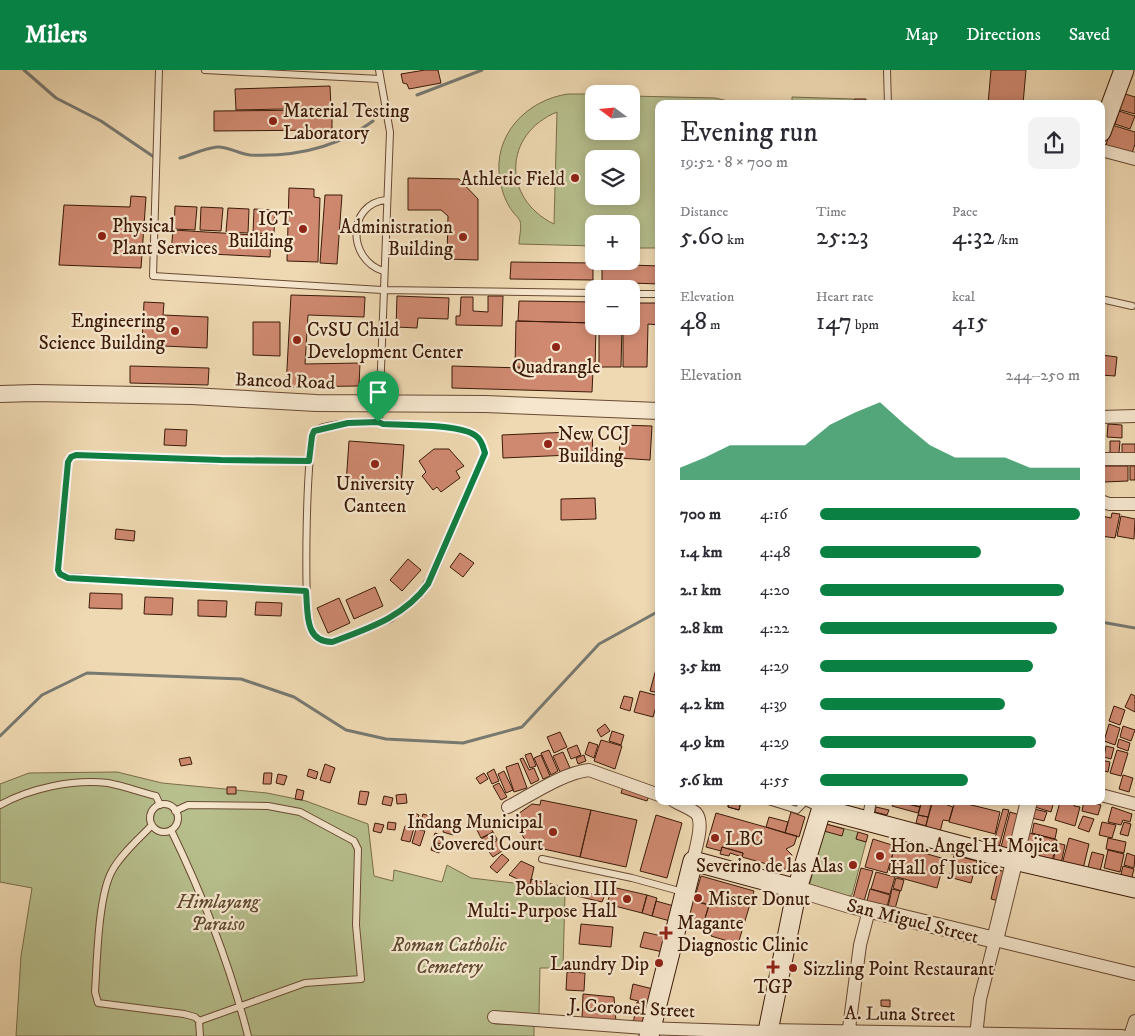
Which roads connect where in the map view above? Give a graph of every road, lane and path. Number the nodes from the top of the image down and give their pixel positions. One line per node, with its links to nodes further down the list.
1 (160, 70): 13 (lane)
2 (206, 70): 6 (lane)
3 (379, 70): 6 (lane)
4 (888, 70): 7 (lane)
5 (1124, 70): 8 (main road)
6 (380, 79): 11 (lane)
7 (888, 100)
8 (1105, 121)
9 (1105, 151): 10 (street)
10 (1135, 158)
11 (386, 200): 12 (lane); 12 (lane)
12 (383, 271): 13 (lane)
13 (382, 290): 14 (lane); 20 (lane)
14 (585, 293)
15 (640, 294): 16 (lane)
16 (655, 294)
17 (1105, 300): 18 (lane)
18 (1132, 306)
19 (0, 394): 20 (street, Bancod Road)
20 (379, 403): 21 (street, Bancod Road); 24 (lane)
21 (655, 411)
22 (1105, 416): 23 (street)
23 (1135, 416)
24 (378, 422): 27 (lane); 30 (lane)
25 (1105, 459): 26 (street)
26 (1135, 459)
27 (309, 461): 30 (lane); 30 (lane)
28 (1105, 502): 29 (street)
29 (1135, 504)
30 (306, 591)
31 (655, 793): 42 (street)
32 (1105, 796): 33 (street)
33 (1135, 804)
34 (0, 805): 35 (lane)
35 (160, 805): 43 (lane); 45 (lane)
36 (681, 805): 49 (street)
37 (781, 805): 38 (lane)
38 (802, 805)
39 (823, 805): 44 (main road); 51 (main road)
40 (870, 805): 44 (street)
41 (1029, 805): 48 (street)
42 (508, 807)
43 (176, 811): 46 (lane); 56 (lane)
44 (867, 822): 48 (main road)
45 (152, 825): 46 (lane); 58 (lane)
46 (171, 830): 56 (lane)
47 (542, 859): 52 (lane)
48 (1014, 860): 50 (main road); 54 (street)
49 (693, 861): 51 (main road, San Miguel Street); 52 (main road)
50 (1135, 888)
51 (797, 889): 53 (street, San Miguel Street); 61 (main road)
52 (684, 892): 60 (main road)
53 (869, 910): 54 (street, San Miguel Street); 62 (street)
54 (995, 940): 55 (street, San Miguel Street); 63 (street)
55 (1135, 974)
56 (240, 1005): 58 (lane); 65 (lane)
57 (494, 1018): 60 (street, J. Coronel Street)
58 (199, 1021): 64 (lane)
59 (1135, 1021): 67 (street)
60 (650, 1032): 61 (street, J. Coronel Street)
61 (768, 1033): 62 (street, A. Luna Street)
62 (849, 1033): 63 (street, A. Luna Street)
63 (976, 1034): 66 (street, A. Luna Street)
64 (200, 1036)
65 (248, 1036)
66 (1122, 1036)
67 (1130, 1036)

